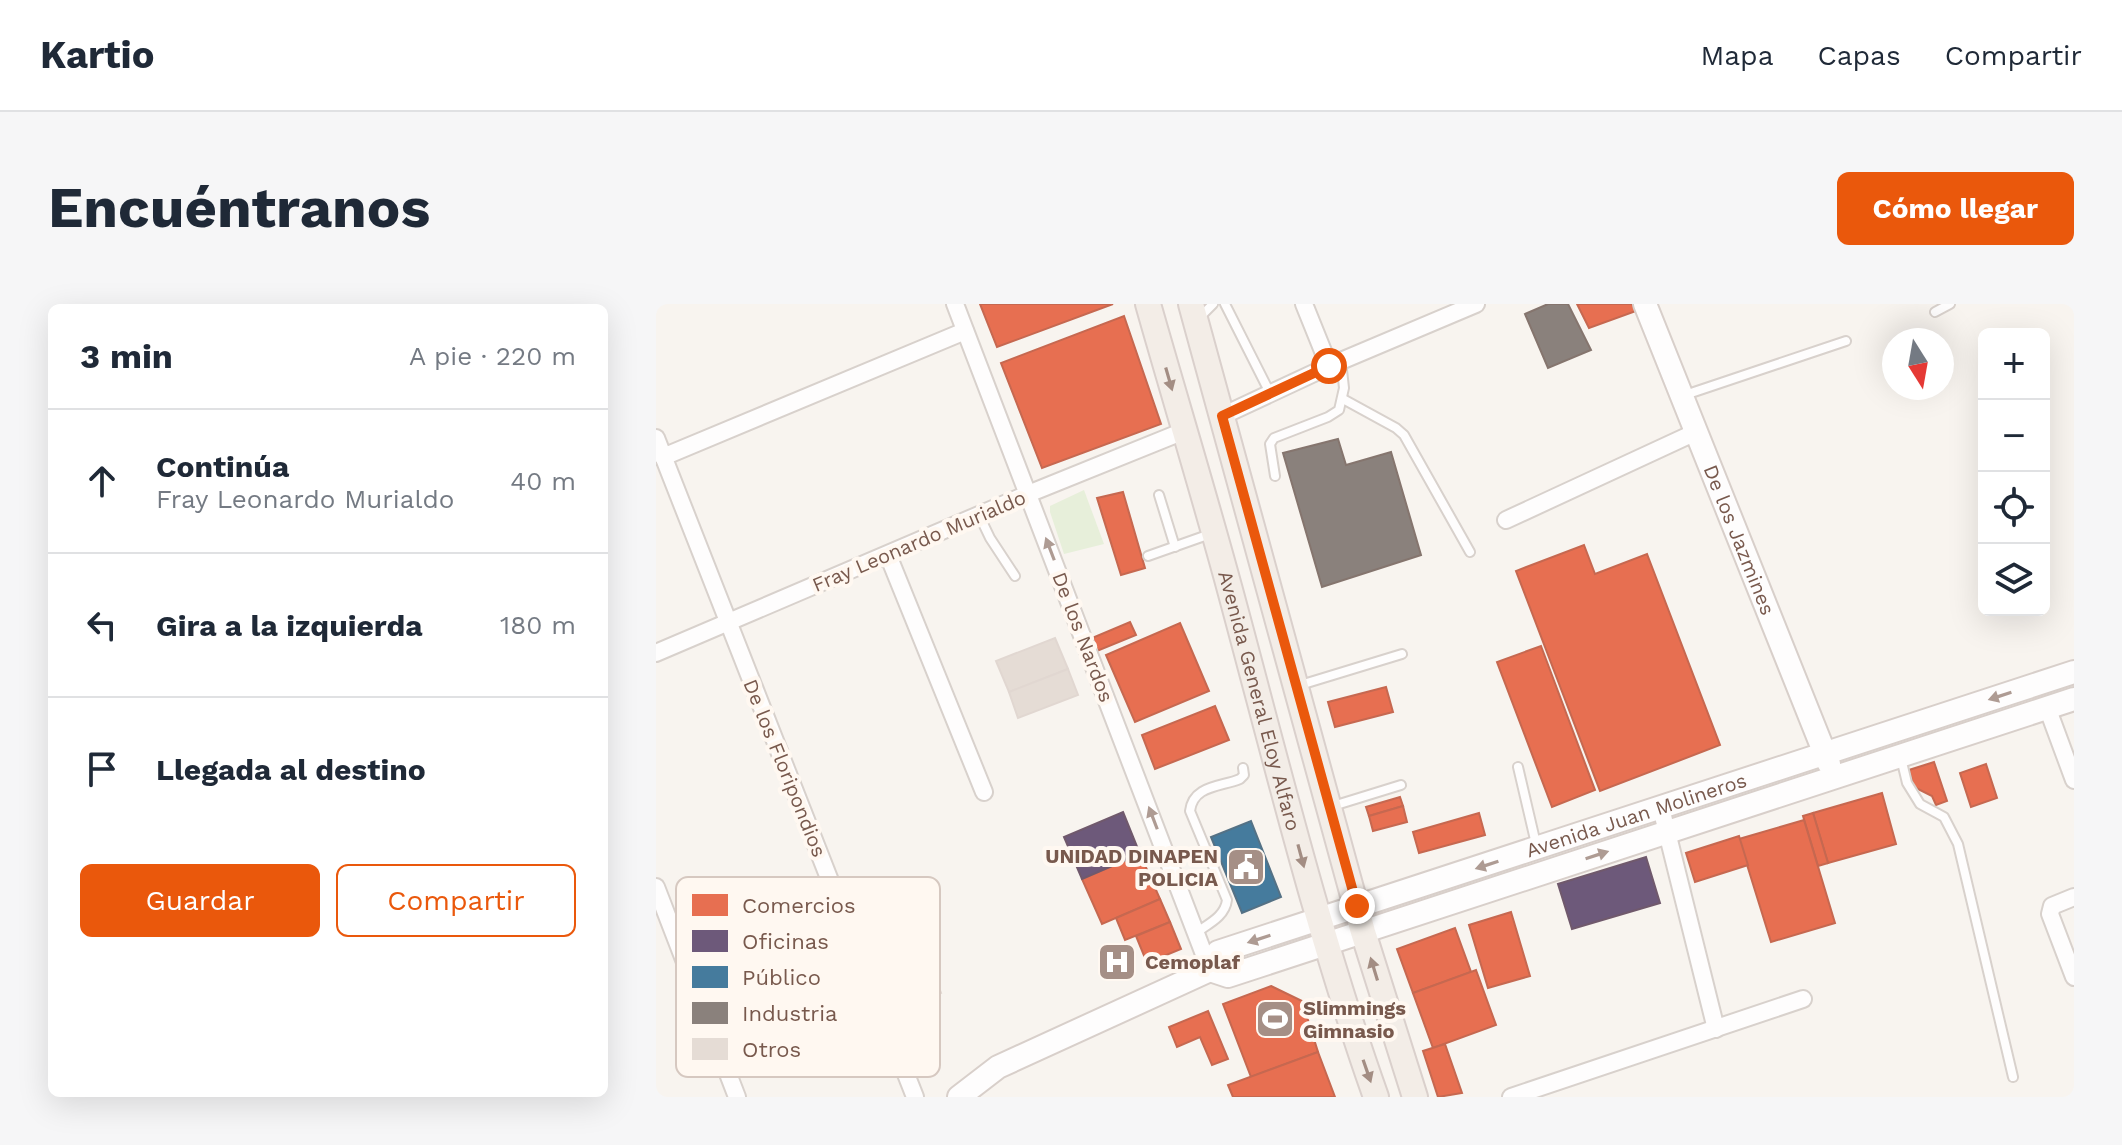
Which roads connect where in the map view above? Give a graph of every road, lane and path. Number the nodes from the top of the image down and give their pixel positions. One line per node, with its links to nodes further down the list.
1 (955, 304): 10 (street, De los Nardos)
2 (1148, 304): 17 (main road, Avenida General Eloy Alfaro, one-way to 17)
3 (1225, 304): 13 (lane)
4 (1304, 304): 12 (street)
5 (1476, 304): 12 (street)
6 (1645, 304): 14 (street, De los Jazmines)
7 (1950, 304): 9 (lane)
8 (1200, 310): 16 (main road, Avenida General Eloy Alfaro)
9 (1935, 312)
10 (965, 331): 20 (street); 22 (street, De los Nardos)
11 (1846, 341): 14 (lane)
12 (1335, 363): 13 (street); 15 (lane)
13 (1270, 393): 16 (street)
14 (1681, 397): 18 (street, De los Jazmines)
15 (1343, 399): 21 (lane); 28 (lane)
16 (1222, 416): 36 (main road, Avenida General Eloy Alfaro)
17 (1184, 431): 22 (street, Fray Leonardo Murialdo); 26 (main road, Avenida General Eloy Alfaro)
18 (1696, 432): 25 (street); 39 (street, De los Jazmines)
19 (656, 438): 20 (street, De los Floripondios)
20 (663, 457): 32 (street, De los Floripondios)
21 (1275, 476)
22 (1028, 494): 24 (street, Fray Leonardo Murialdo); 56 (street, De los Nardos, one-way to 22)
23 (1159, 495): 27 (lane)
24 (979, 515): 29 (street, Fray Leonardo Murialdo); 31 (lane)
25 (1506, 520)
26 (1214, 533): 27 (lane); 55 (main road, Avenida General Eloy Alfaro, one-way to 55)
27 (1175, 547): 30 (lane)
28 (1470, 552)
29 (888, 555): 32 (street, Fray Leonardo Murialdo); 46 (street)
30 (1148, 556)
31 (1015, 576)
32 (728, 623): 33 (street, Fray Leonardo Murialdo); 51 (street, De los Floripondios)
33 (656, 653)
34 (1402, 654): 36 (lane)
35 (2074, 672): 39 (street, Avenida Juan Molineros, one-way to 39)
36 (1296, 686): 47 (main road, Avenida General Eloy Alfaro)
37 (2074, 699): 38 (street, Avenida Juan Molineros)
38 (2047, 707): 40 (street, Avenida Juan Molineros); 44 (street)
39 (1824, 753): 43 (street, De los Jazmines); 48 (street, Avenida Juan Molineros)
40 (1900, 755): 43 (street, Avenida Juan Molineros); 66 (lane)
41 (1518, 767): 50 (lane)
42 (1243, 768): 56 (lane)
43 (1834, 776): 49 (street, Avenida Juan Molineros)
44 (2074, 780)
45 (1401, 785): 47 (lane)
46 (984, 792)
47 (1330, 807): 54 (main road, Avenida General Eloy Alfaro)
48 (1661, 808): 49 (street); 50 (street, Avenida Juan Molineros)
49 (1666, 832): 57 (street, Avenida Juan Molineros, one-way to 49); 63 (street)
50 (1537, 848): 54 (street, Avenida Juan Molineros, one-way to 54)
51 (828, 877)
52 (656, 887): 58 (street)
53 (2074, 897): 61 (street)
54 (1357, 906): 55 (street, Avenida Juan Molineros); 57 (main road, Avenida General Eloy Alfaro)
55 (1318, 920): 59 (main road, Avenida General Eloy Alfaro); 60 (street, Avenida Juan Molineros, one-way to 60)
56 (1197, 932): 60 (street, De los Nardos)
57 (1363, 932): 59 (street, Avenida Juan Molineros); 71 (main road, Avenida General Eloy Alfaro, one-way to 57)
58 (676, 939)
59 (1325, 944): 60 (street, Avenida Juan Molineros); 70 (main road, Avenida General Eloy Alfaro, one-way to 70)
60 (1210, 970): 69 (street, Avenida Juan Molineros)
61 (2074, 977)
62 (1803, 999): 63 (street)
63 (1716, 1029): 72 (street)
64 (729, 1077): 67 (street)
65 (907, 1077): 68 (street, De los Floripondios)
66 (2013, 1077)
67 (737, 1097)
68 (915, 1097)
69 (959, 1097)
70 (1376, 1097)
71 (1415, 1097)
72 (1511, 1097)

